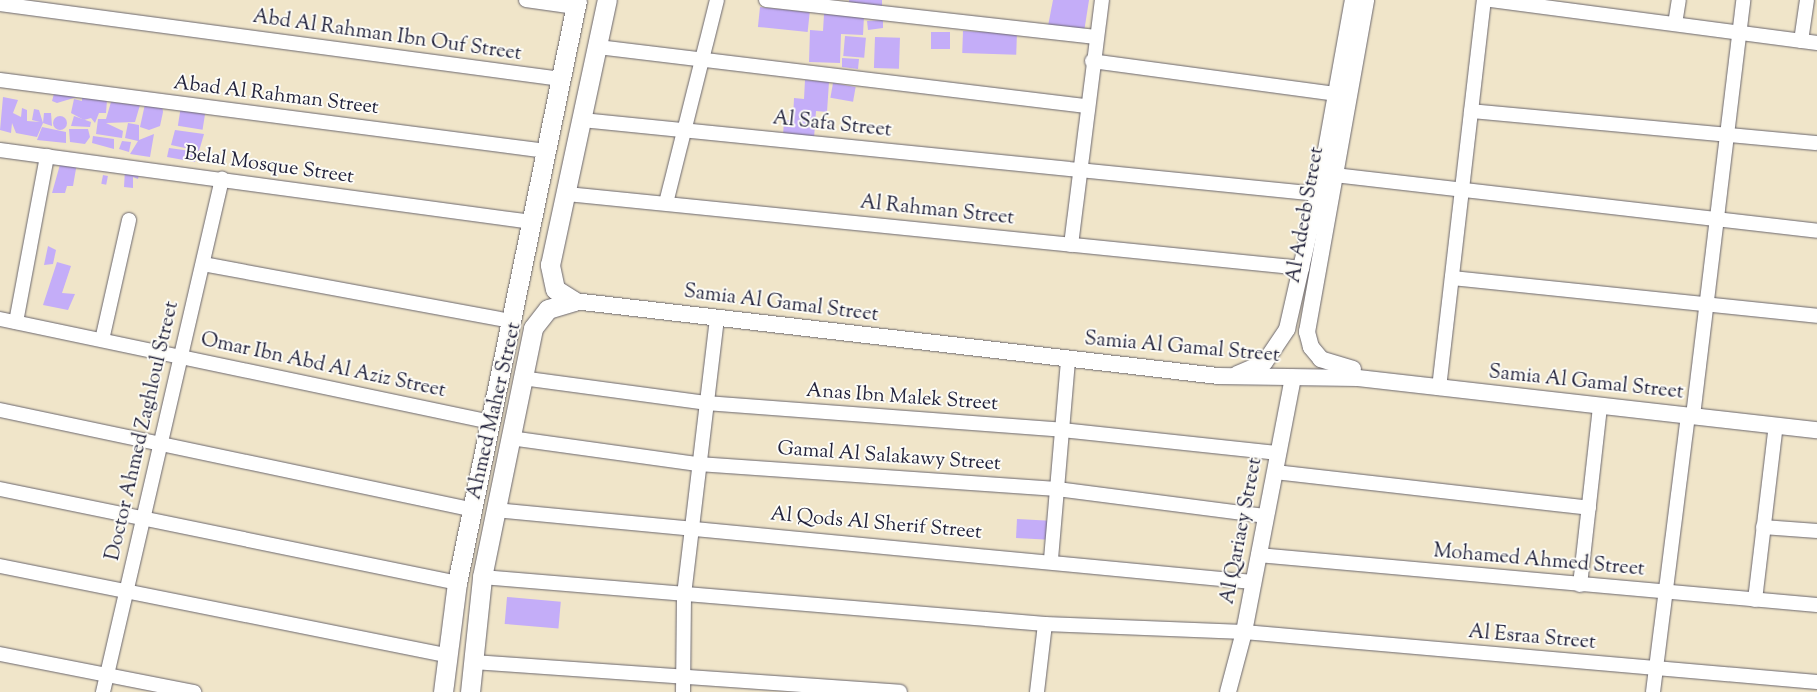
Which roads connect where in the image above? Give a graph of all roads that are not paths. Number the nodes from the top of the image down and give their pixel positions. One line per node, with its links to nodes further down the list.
1 (526, 0): 13 (street)
2 (607, 0): 20 (main road)
3 (717, 0): 21 (street)
4 (766, 0): 17 (street)
5 (1102, 0): 17 (street)
6 (1353, 0): 25 (street, Al Adeeb Street)
7 (1366, 0): 36 (street, Al Adeeb Street)
8 (1484, 0): 27 (street)
9 (1491, 0): 15 (street)
10 (1679, 0): 15 (street)
11 (1744, 0): 16 (street)
12 (1807, 0): 18 (street)
13 (576, 3): 23 (main road, Ahmed Maher Street)
14 (0, 4): 23 (street, Abd Al Rahman Ibn Ouf Street)
15 (1675, 24): 16 (street)
16 (1739, 32): 18 (street); 30 (street)
17 (1096, 37): 22 (street)
18 (1801, 41): 19 (street)
19 (1817, 43)
20 (598, 47): 21 (street); 28 (main road)
21 (702, 58): 26 (street); 29 (street)
22 (1092, 61): 25 (street); 26 (street)
23 (561, 79): 33 (main road, Ahmed Maher Street)
24 (0, 80): 33 (street, Abad Al Rahman Street)
25 (1336, 94): 40 (street, Al Adeeb Street)
26 (1086, 106): 35 (street)
27 (1471, 112): 30 (street); 38 (street)
28 (582, 120): 29 (street, Al Safa Street); 39 (main road)
29 (684, 130): 35 (street, Al Safa Street); 41 (street)
30 (1728, 135): 31 (street); 43 (street)
31 (1817, 143)
32 (0, 150): 34 (street, Belal Mosque Street)
33 (546, 151): 44 (main road, Ahmed Maher Street)
34 (47, 156): 37 (street, Belal Mosque Street); 58 (street)
35 (1079, 171): 40 (street, Al Safa Street); 46 (street)
36 (1335, 175): 38 (street); 65 (street, Al Adeeb Street)
37 (222, 179): 44 (street, Belal Mosque Street); 48 (street, Doctor Ahmed Zaghloul Street)
38 (1462, 190): 43 (street); 51 (street)
39 (567, 194): 41 (street, Al Rahman Street); 49 (main road)
40 (1318, 194): 50 (street, Al Adeeb Street)
41 (666, 203): 46 (street, Al Rahman Street)
42 (129, 220): 59 (street)
43 (1716, 221): 45 (street); 53 (street)
44 (532, 222): 47 (main road, Ahmed Maher Street)
45 (1817, 231)
46 (1071, 245): 50 (street, Al Rahman Street)
47 (524, 260): 49 (main road); 57 (main road, Ahmed Maher Street)
48 (203, 264): 57 (street); 60 (street, Doctor Ahmed Zaghloul Street)
49 (550, 266): 52 (main road)
50 (1302, 268): 62 (street, Al Adeeb Street)
51 (1452, 278): 53 (street); 66 (street)
52 (574, 301): 55 (street, Samia Al Gamal Street); 63 (main road, Ahmed Maher Street)
53 (1706, 305): 54 (street); 70 (street)
54 (1817, 316)
55 (717, 318): 61 (street, Samia Al Gamal Street); 67 (street)
56 (0, 319): 58 (street, Omar Ibn Abd Al Aziz Street)
57 (512, 321): 71 (main road, Ahmed Maher Street)
58 (16, 322): 59 (street, Omar Ibn Abd Al Aziz Street)
59 (102, 340): 60 (street, Omar Ibn Abd Al Aziz Street)
60 (181, 357): 71 (street, Omar Ibn Abd Al Aziz Street); 76 (street, Doctor Ahmed Zaghloul Street)
61 (1068, 359): 62 (street, Samia Al Gamal Street); 73 (street)
62 (1218, 376): 64 (street, Samia Al Gamal Street)
63 (522, 378): 67 (street, Anas Ibn Malek Street); 75 (main road, Ahmed Maher Street)
64 (1293, 378): 65 (street, Samia Al Gamal Street); 77 (street, Al Qariaey Street)
65 (1392, 382): 66 (street, Samia Al Gamal Street)
66 (1439, 388): 68 (street, Samia Al Gamal Street)
67 (706, 403): 73 (street, Anas Ibn Malek Street); 78 (street)
68 (1600, 406): 70 (street, Samia Al Gamal Street); 82 (street)
69 (0, 410): 76 (street)
70 (1690, 416): 72 (street, Samia Al Gamal Street); 98 (street)
71 (491, 422): 83 (main road, Ahmed Maher Street)
72 (1776, 425): 74 (street, Samia Al Gamal Street); 87 (street)
73 (1062, 430): 77 (street, Anas Ibn Malek Street); 81 (street)
74 (1817, 430)
75 (510, 438): 78 (street, Gamal Al Salakawy Street); 84 (main road, Ahmed Maher Street)
76 (160, 444): 83 (street); 86 (street, Doctor Ahmed Zaghloul Street)
77 (1279, 453): 79 (street, Al Qariaey Street)
78 (698, 464): 81 (street, Gamal Al Salakawy Street); 88 (street)
79 (1275, 472): 82 (street); 85 (street, Al Qariaey Street)
80 (0, 489): 86 (street)
81 (1057, 489): 85 (street, Gamal Al Salakawy Street); 91 (street)
82 (1589, 508): 96 (street)
83 (473, 510): 95 (main road, Ahmed Maher Street)
84 (495, 510): 88 (street, Al Qods Al Sherif Street); 93 (main road, Ahmed Maher Street)
85 (1266, 516): 90 (street, Al Qariaey Street)
86 (142, 518): 95 (street); 97 (street, Doctor Ahmed Zaghloul Street)
87 (1763, 527): 89 (street); 100 (street)
88 (692, 528): 91 (street, Al Qods Al Sherif Street); 99 (street)
89 (1817, 531)
90 (1258, 555): 94 (street, Al Qariaey Street); 96 (street, Mohamed Ahmed Street)
91 (1051, 559): 94 (street, Al Qods Al Sherif Street)
92 (0, 566): 97 (street)
93 (482, 576): 99 (street, Al Esraa Street); 106 (main road, Ahmed Maher Street)
94 (1253, 582): 103 (street, Al Qariaey Street)
95 (457, 583): 105 (main road, Ahmed Maher Street)
96 (1580, 585): 98 (street, Mohamed Ahmed Street)
97 (126, 593): 105 (street); 109 (street, Doctor Ahmed Zaghloul Street)
98 (1668, 594): 100 (street, Mohamed Ahmed Street); 107 (street)
99 (684, 595): 102 (street, Al Esraa Street); 108 (street)
100 (1755, 600): 101 (street, Mohamed Ahmed Street)
101 (1817, 605)
102 (1045, 624): 103 (street, Al Esraa Street); 117 (street)
103 (1244, 632): 107 (street, Al Esraa Street); 118 (street, Al Qariaey Street)
104 (0, 654): 109 (street)
105 (447, 655): 113 (main road, Ahmed Maher Street)
106 (473, 662): 108 (street); 114 (main road, Ahmed Maher Street)
107 (1658, 670): 110 (street, Al Esraa Street); 119 (street)
108 (684, 673): 115 (street); 116 (street)
109 (106, 676): 111 (street, Doctor Ahmed Zaghloul Street); 112 (street)
110 (1817, 682)
111 (103, 692)
112 (194, 692)
113 (443, 692)
114 (470, 692)
115 (683, 692)
116 (900, 692)
117 (1037, 692)
118 (1228, 692)
119 (1653, 692)

